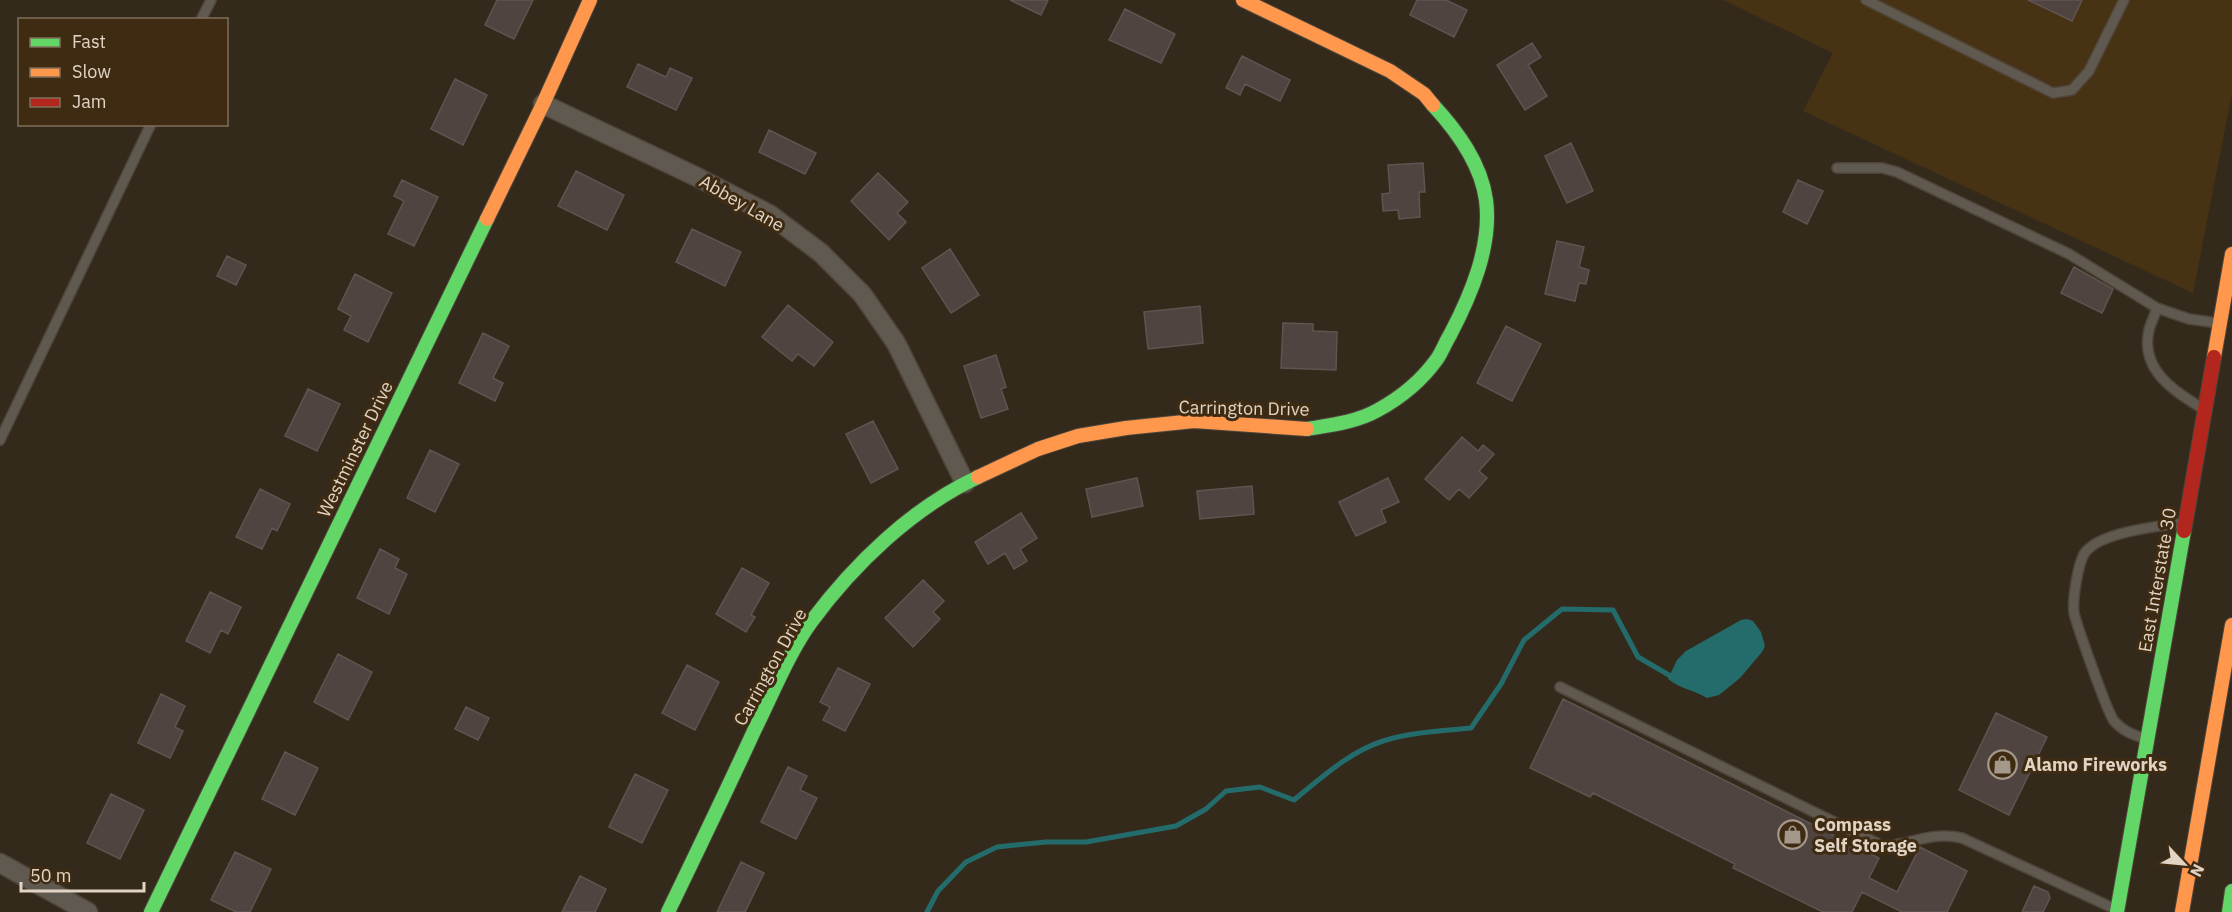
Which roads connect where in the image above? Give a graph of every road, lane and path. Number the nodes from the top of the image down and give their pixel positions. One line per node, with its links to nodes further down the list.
1 (211, 0): 6 (lane)
2 (590, 0): 7 (main road, Westminster Drive)
3 (1243, 0): 15 (main road, Carrington Drive)
4 (1866, 0): 5 (lane)
5 (2124, 0)
6 (202, 18)
7 (543, 104): 15 (street, Abbey Lane); 24 (main road, Westminster Drive)
8 (150, 126): 14 (lane)
9 (1838, 168): 11 (lane)
10 (2232, 255): 12 (main road, East Interstate 30)
11 (2157, 308): 12 (lane); 13 (lane)
12 (2220, 324): 13 (main road, East Interstate 30)
13 (2205, 410): 16 (main road, East Interstate 30)
14 (0, 440)
15 (965, 483): 25 (main road, Carrington Drive)
16 (2186, 523): 19 (main road, East Interstate 30); 19 (lane)
17 (2232, 625): 26 (main road)
18 (1560, 687): 22 (lane)
19 (2147, 740): 22 (main road, East Interstate 30)
20 (0, 863): 23 (street)
21 (2232, 891): 27 (main road)
22 (2117, 911)
23 (88, 912)
24 (151, 912)
25 (668, 912)
26 (2182, 912)
27 (2229, 912)

